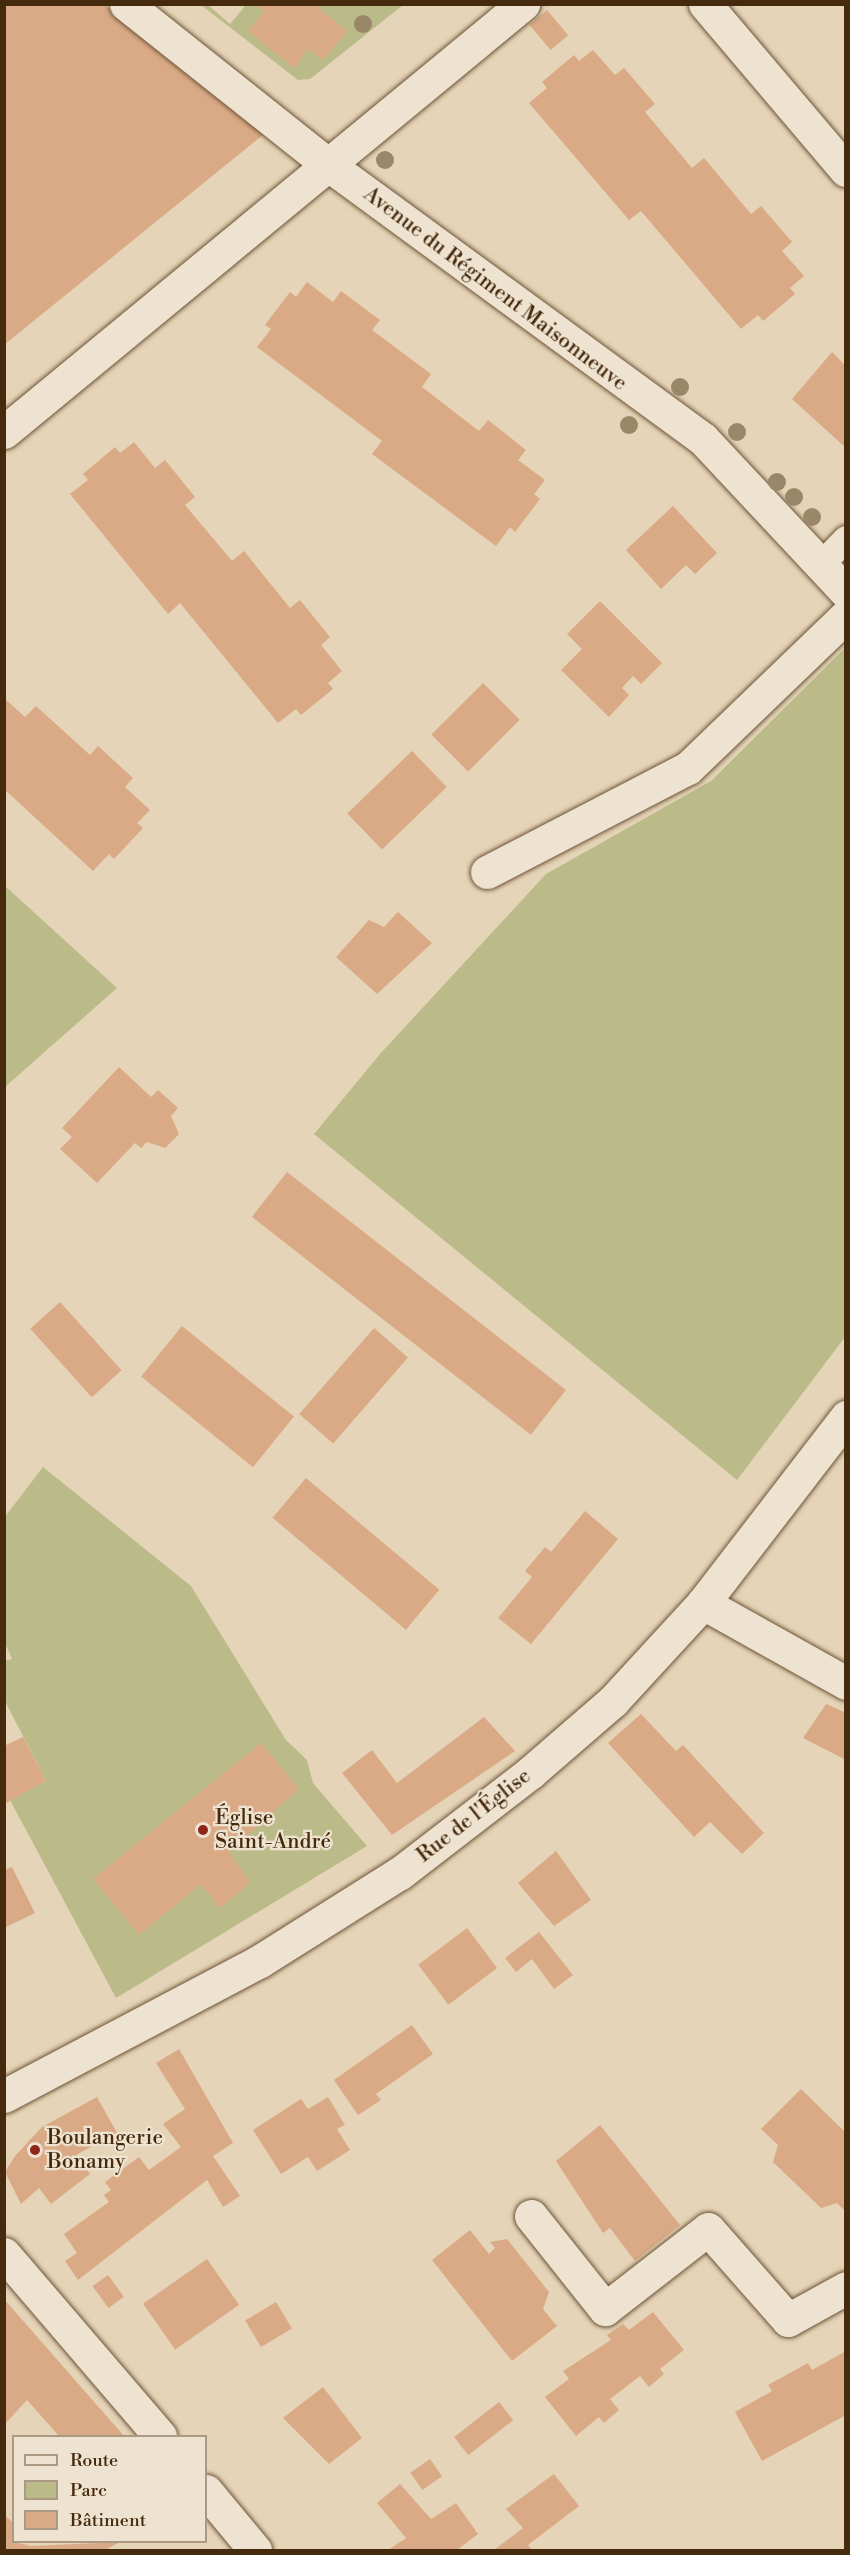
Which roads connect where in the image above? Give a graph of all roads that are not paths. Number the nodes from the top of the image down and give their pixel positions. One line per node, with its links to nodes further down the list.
1 (126, 4): 4 (street, Avenue du Régiment Maisonneuve)
2 (523, 4): 4 (street)
3 (705, 4): 5 (street)
4 (330, 166): 6 (street); 8 (street, Avenue du Régiment Maisonneuve)
5 (846, 170)
6 (4, 432)
7 (846, 539): 8 (lane)
8 (821, 565): 9 (street, Avenue du Régiment Maisonneuve)
9 (846, 592)
10 (846, 616): 11 (street)
11 (487, 872)
12 (846, 1417): 13 (street, Rue de l'Église)
13 (703, 1603): 14 (street); 15 (street, Rue de l'Église)
14 (846, 1683)
15 (4, 2096)
16 (531, 2216): 18 (street)
17 (4, 2254): 19 (street)
18 (846, 2288)
19 (159, 2435)
20 (207, 2492): 21 (street)
21 (255, 2550)

